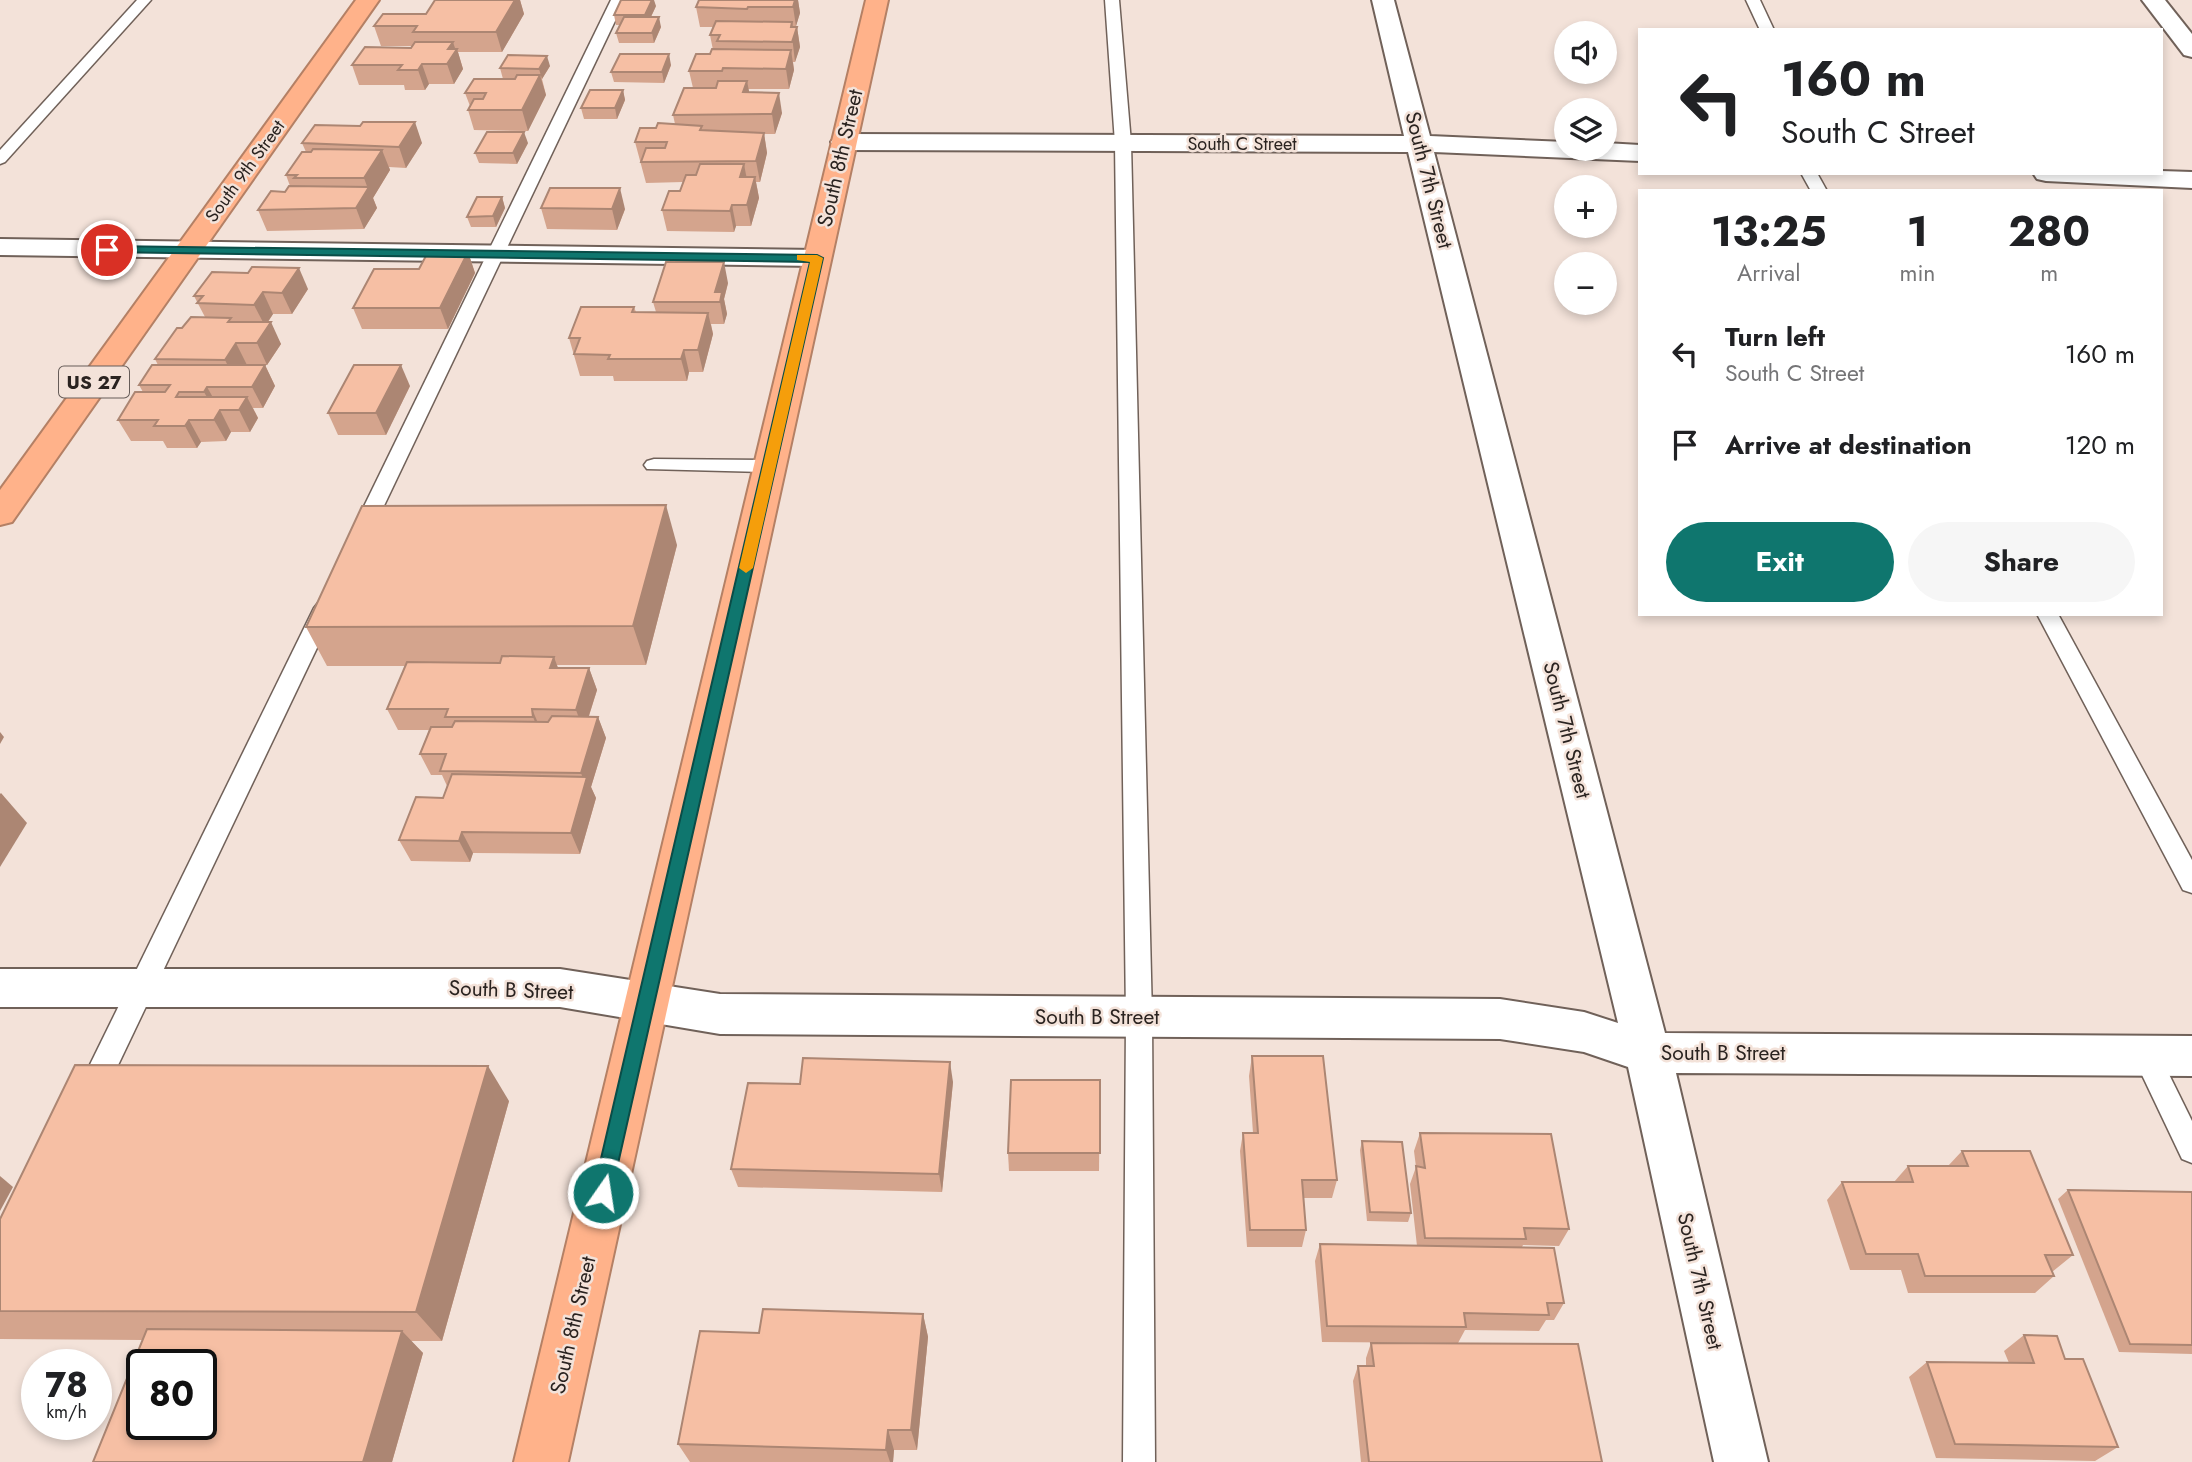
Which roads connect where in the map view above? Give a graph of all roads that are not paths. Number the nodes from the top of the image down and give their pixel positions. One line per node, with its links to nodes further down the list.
1 (144, 0): 15 (lane)
2 (369, 0): 19 (highway, South 9th Street / US 27)
3 (618, 0): 20 (lane)
4 (877, 0): 11 (highway, South 8th Street)
5 (1112, 0): 12 (lane)
6 (1383, 0): 13 (street, South 7th Street)
7 (1754, 0): 9 (lane)
8 (2153, 0): 10 (street)
9 (1765, 28)
10 (2192, 50)
11 (844, 142): 12 (street, South C Street); 21 (highway, South 8th Street)
12 (1123, 143): 13 (street, South C Street); 32 (lane)
13 (1420, 144): 14 (street, South C Street); 33 (street, South 7th Street)
14 (1638, 153)
15 (0, 159)
16 (2088, 175): 17 (street)
17 (2192, 180)
18 (0, 247): 19 (street)
19 (187, 251): 20 (street); 24 (highway, South 9th Street / US 27)
20 (496, 255): 21 (street); 25 (lane)
21 (817, 258): 23 (highway, South 8th Street)
22 (654, 465): 23 (lane)
23 (769, 466): 31 (highway, South 8th Street)
24 (0, 514)
25 (351, 553)
26 (333, 591): 30 (lane)
27 (2048, 616): 28 (lane)
28 (2192, 883)
29 (0, 988): 30 (street, South B Street)
30 (140, 989): 31 (street, South B Street); 36 (lane)
31 (647, 1004): 32 (street, South B Street); 38 (highway, South 8th Street)
32 (1139, 1017): 33 (street, South B Street); 39 (lane)
33 (1648, 1053): 34 (street, South B Street); 40 (street, South 7th Street)
34 (2146, 1056): 35 (street, South B Street); 37 (lane)
35 (2192, 1056)
36 (76, 1124)
37 (2192, 1150)
38 (541, 1462)
39 (1139, 1462)
40 (1741, 1462)

